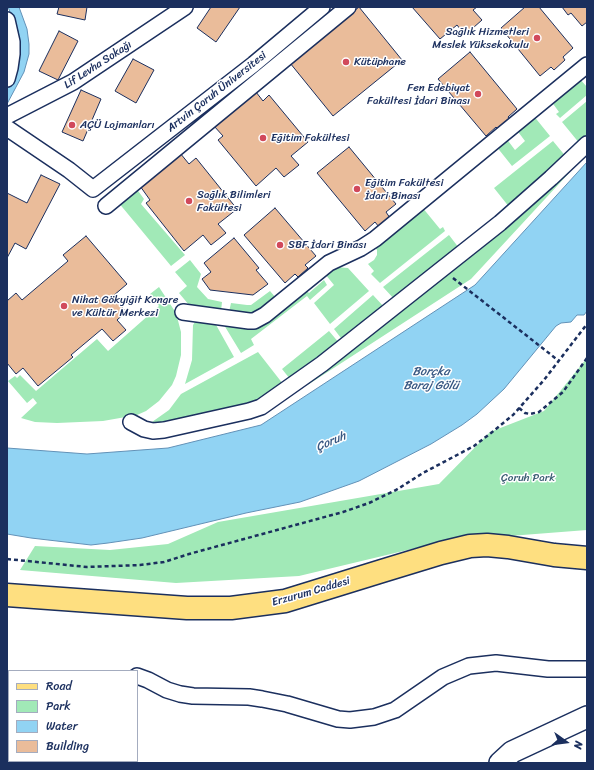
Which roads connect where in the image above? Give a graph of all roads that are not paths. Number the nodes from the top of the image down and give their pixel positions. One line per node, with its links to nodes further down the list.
1 (185, 7): 7 (street, Lif Levha Sokağı)
2 (322, 7): 8 (street, Artvin Çoruh Üniversitesi)
3 (348, 7): 10 (street)
4 (7, 20): 6 (street)
5 (587, 65): 11 (street)
6 (7, 79)
7 (7, 116)
8 (7, 128)
9 (587, 144): 12 (street)
10 (106, 206)
11 (184, 312)
12 (131, 422)
13 (587, 558): 14 (main road, Erzurum Caddesi)
14 (7, 595)
15 (587, 669): 16 (street)
16 (138, 676)
17 (587, 717): 18 (street)
18 (500, 763)

